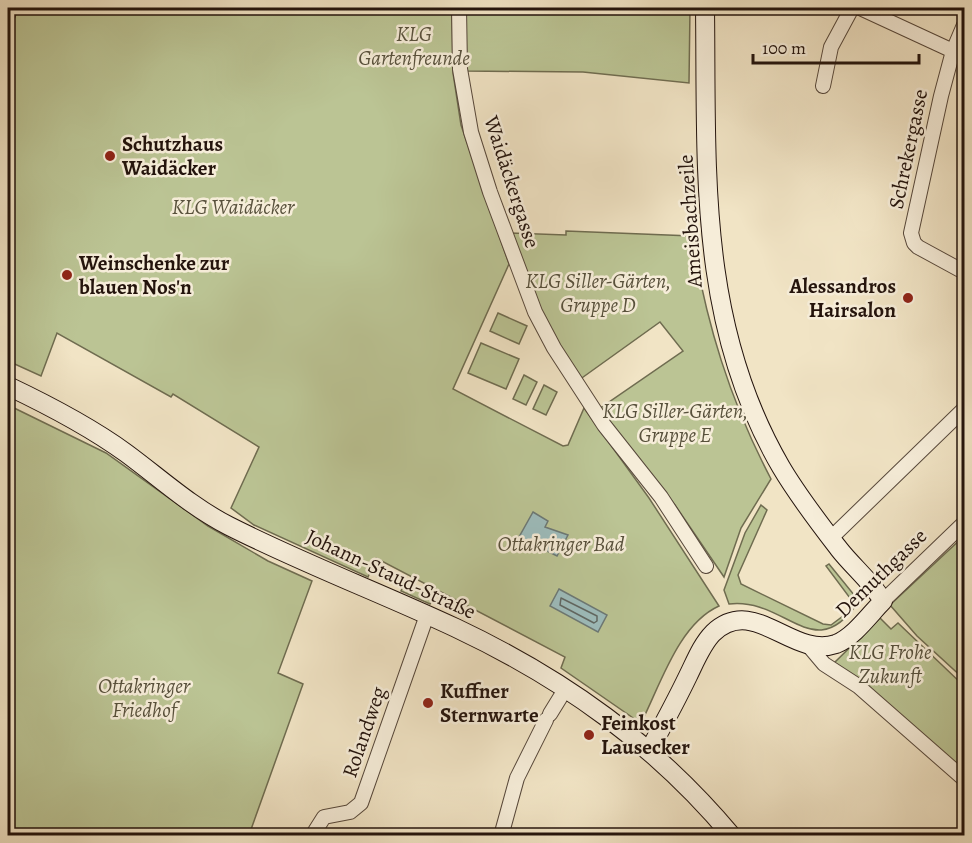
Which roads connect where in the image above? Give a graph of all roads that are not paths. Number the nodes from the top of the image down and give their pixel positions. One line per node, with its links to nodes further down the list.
1 (10, 8): 6 (street)
2 (459, 8): 15 (street, Waidäckergasse)
3 (705, 8): 14 (street, Ameisbachzeile)
4 (852, 8): 9 (street)
5 (860, 8): 8 (street)
6 (8, 15)
7 (964, 25): 8 (street, Schrekergasse)
8 (953, 51): 10 (street, Schrekergasse)
9 (823, 86)
10 (964, 272)
11 (8, 386): 17 (street, Johann-Staud-Straße)
12 (964, 409): 14 (street)
13 (964, 523): 16 (street, Demuthgasse)
14 (831, 538): 16 (street, Ameisbachzeile)
15 (706, 566)
16 (883, 601): 18 (street, Demuthgasse)
17 (428, 615): 19 (street, Johann-Staud-Straße); 22 (street, Rolandweg)
18 (808, 645): 20 (street, Demuthgasse); 21 (street)
19 (566, 688): 20 (street, Johann-Staud-Straße); 23 (street)
20 (650, 749): 24 (street, Johann-Staud-Straße)
21 (964, 779)
22 (312, 836)
23 (501, 836)
24 (732, 836)

